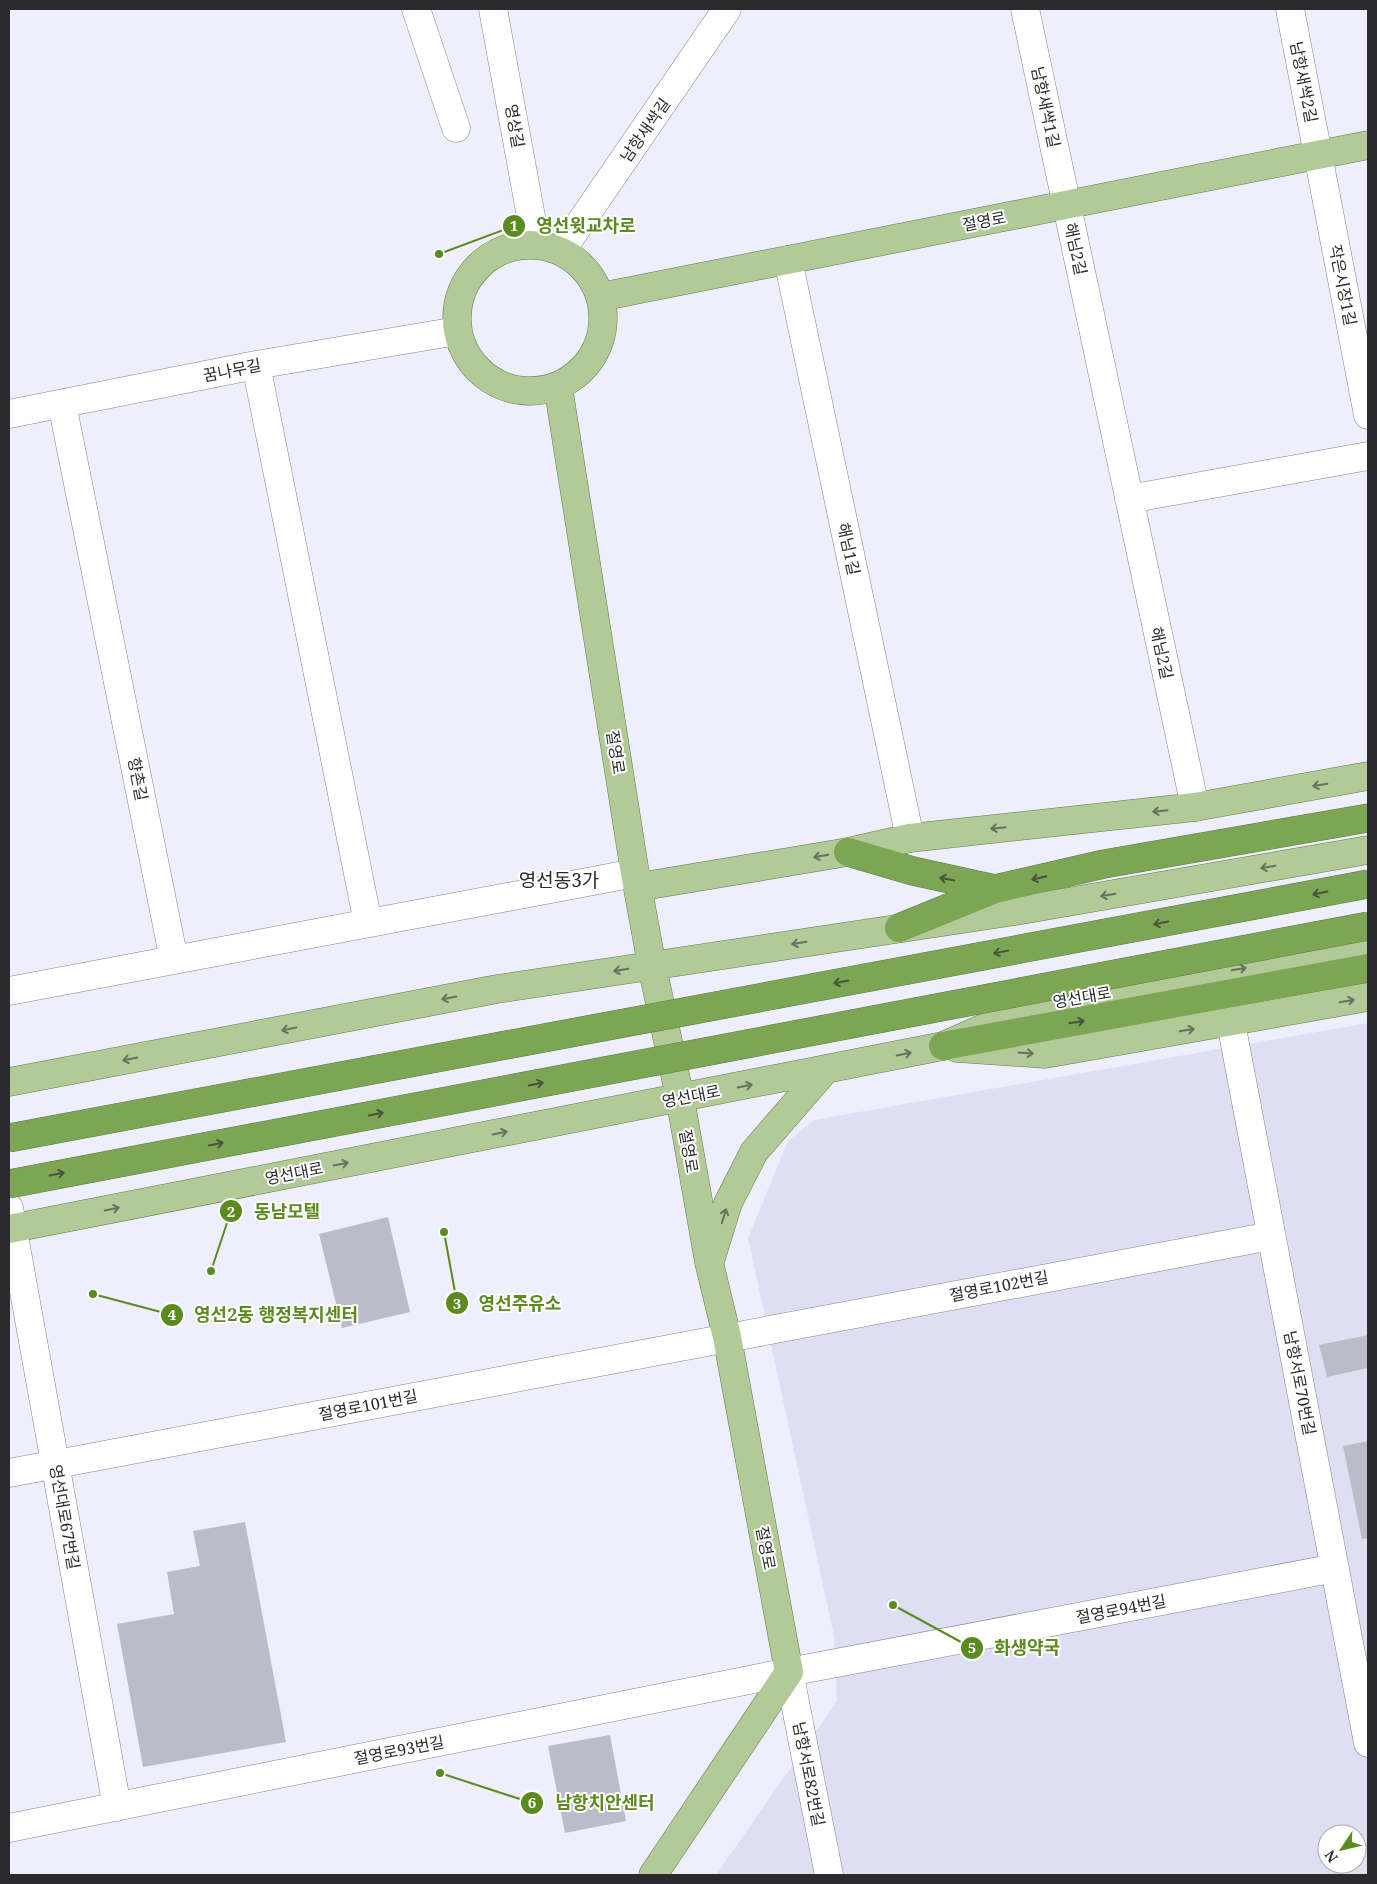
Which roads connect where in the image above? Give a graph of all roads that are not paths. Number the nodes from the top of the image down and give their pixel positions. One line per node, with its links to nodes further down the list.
1 (416, 9): 6 (street)
2 (493, 9): 10 (street, 영상길)
3 (727, 9): 10 (street, 남항새싹길)
4 (1026, 9): 9 (street, 남항새싹1길)
5 (1290, 9): 8 (street, 남항새싹2길)
6 (456, 128)
7 (1368, 145): 8 (main road, 절영로)
8 (1318, 155): 9 (main road, 절영로); 18 (street, 작은시장1길)
9 (1066, 205): 11 (main road, 절영로); 20 (street, 해님2길)
10 (549, 247): 12 (main road); 13 (main road)
11 (788, 260): 12 (main road, 절영로); 24 (street, 해님1길)
12 (600, 297): 15 (main road)
13 (457, 330): 14 (street, 꿈나무길); 15 (main road)
14 (256, 365): 16 (street, 꿈나무길); 30 (street)
15 (558, 386): 27 (main road, 절영로)
16 (62, 404): 17 (street, 꿈나무길); 34 (street, 향촌길)
17 (9, 414)
18 (1368, 415)
19 (1368, 456): 20 (street)
20 (1129, 499): 22 (street, 해님2길)
21 (1368, 776): 22 (main road, one-way to 22)
22 (1194, 808): 24 (main road, one-way to 24)
23 (1368, 818): 29 (highway, one-way to 29)
24 (910, 838): 26 (main road)
25 (1368, 850): 32 (main road, one-way to 32)
26 (848, 852): 27 (main road, one-way to 27); 29 (highway, one-way to 26)
27 (636, 880): 30 (street); 35 (main road, 절영로)
28 (1368, 884): 44 (highway, one-way to 44, bridge)
29 (994, 889): 32 (highway)
30 (368, 923): 34 (street)
31 (1368, 926): 45 (highway, one-way to 31, bridge)
32 (899, 928): 35 (main road, one-way to 35)
33 (1368, 946): 40 (main road, 영선대로, one-way to 33)
34 (174, 960): 37 (street)
35 (652, 966): 42 (main road, one-way to 42); 43 (main road, 절영로)
36 (1368, 968): 40 (highway, one-way to 36)
37 (9, 991)
38 (1368, 997): 39 (main road, one-way to 38)
39 (1231, 1022): 40 (main road, one-way to 39); 47 (street, 남항서로70번길)
40 (943, 1046): 41 (main road, 영선대로, one-way to 40)
41 (825, 1070): 43 (main road, 영선대로, one-way to 41); 48 (main road, one-way to 41)
42 (9, 1082)
43 (680, 1098): 46 (main road, 영선대로, one-way to 43); 48 (main road, 절영로)
44 (9, 1138)
45 (9, 1184)
46 (10, 1222): 50 (street, 영선대로67번길)
47 (1271, 1236): 49 (street, 절영로102번길); 52 (street, 남항서로70번길)
48 (709, 1262): 49 (main road, 절영로)
49 (727, 1337): 50 (street, 절영로101번길); 53 (main road, 절영로)
50 (56, 1464): 51 (street, 절영로101번길); 55 (street, 영선대로67번길)
51 (9, 1473)
52 (1335, 1568): 53 (street, 절영로94번길); 54 (street, 남항서로70번길)
53 (789, 1672): 55 (street, 절영로93번길); 57 (main road); 58 (street, 남항서로82번길)
54 (1368, 1743)
55 (118, 1807): 56 (street, 절영로93번길)
56 (9, 1828)
57 (653, 1875)
58 (829, 1875)

